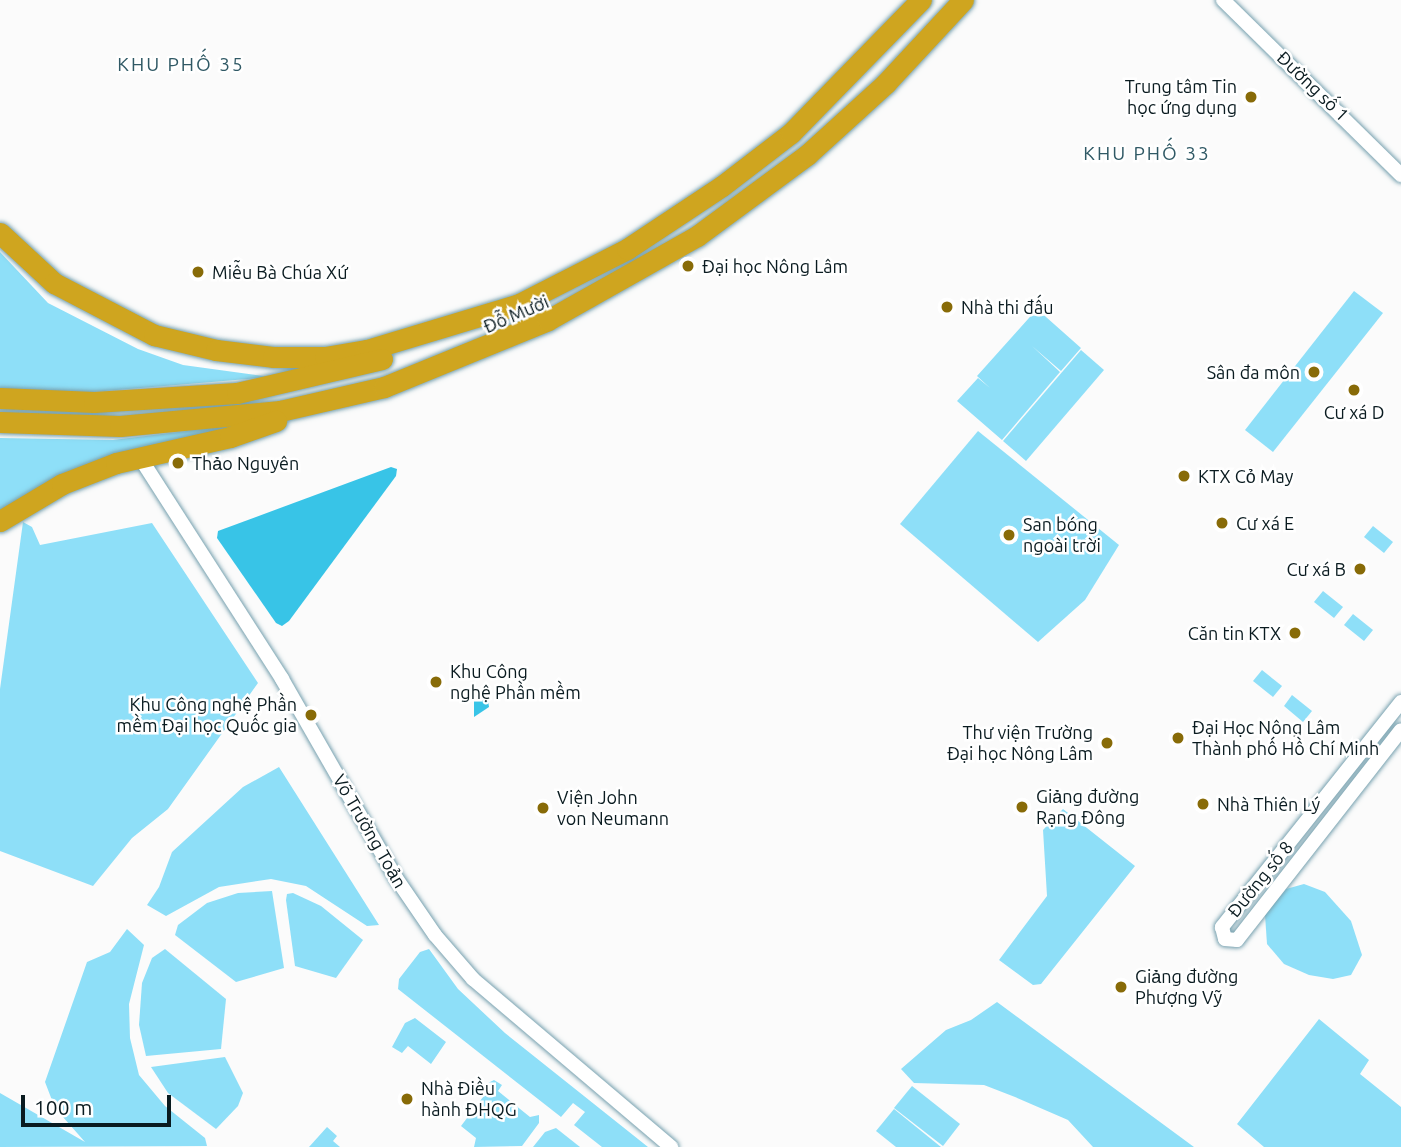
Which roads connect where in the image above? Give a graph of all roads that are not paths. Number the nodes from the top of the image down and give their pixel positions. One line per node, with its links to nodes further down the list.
1 (921, 0): 9 (highway, Đỗ Mười)
2 (933, 0): 10 (highway, Đỗ Mười)
3 (963, 0): 12 (highway, Đỗ Mười)
4 (980, 0): 12 (highway, Đỗ Mười)
5 (1223, 0): 6 (street, Đường số 1)
6 (1401, 175)
7 (0, 233): 9 (highway, Đỗ Mười)
8 (0, 244): 11 (highway)
9 (627, 249): 10 (highway)
10 (596, 278): 11 (highway, Đỗ Mười)
11 (308, 380): 13 (highway, Đỗ Mười)
12 (401, 380): 14 (highway, Đỗ Mười)
13 (0, 398)
14 (334, 400): 15 (highway); 16 (highway, Đỗ Mười)
15 (288, 416): 17 (highway); 18 (highway)
16 (0, 422)
17 (0, 431)
18 (141, 459): 19 (highway); 20 (highway); 24 (street, Võ Trường Toản)
19 (0, 522)
20 (0, 530)
21 (1401, 702): 22 (street, Đường số 8)
22 (1388, 718): 23 (street); 23 (street, Đường số 8)
23 (1401, 729)
24 (671, 1147)

